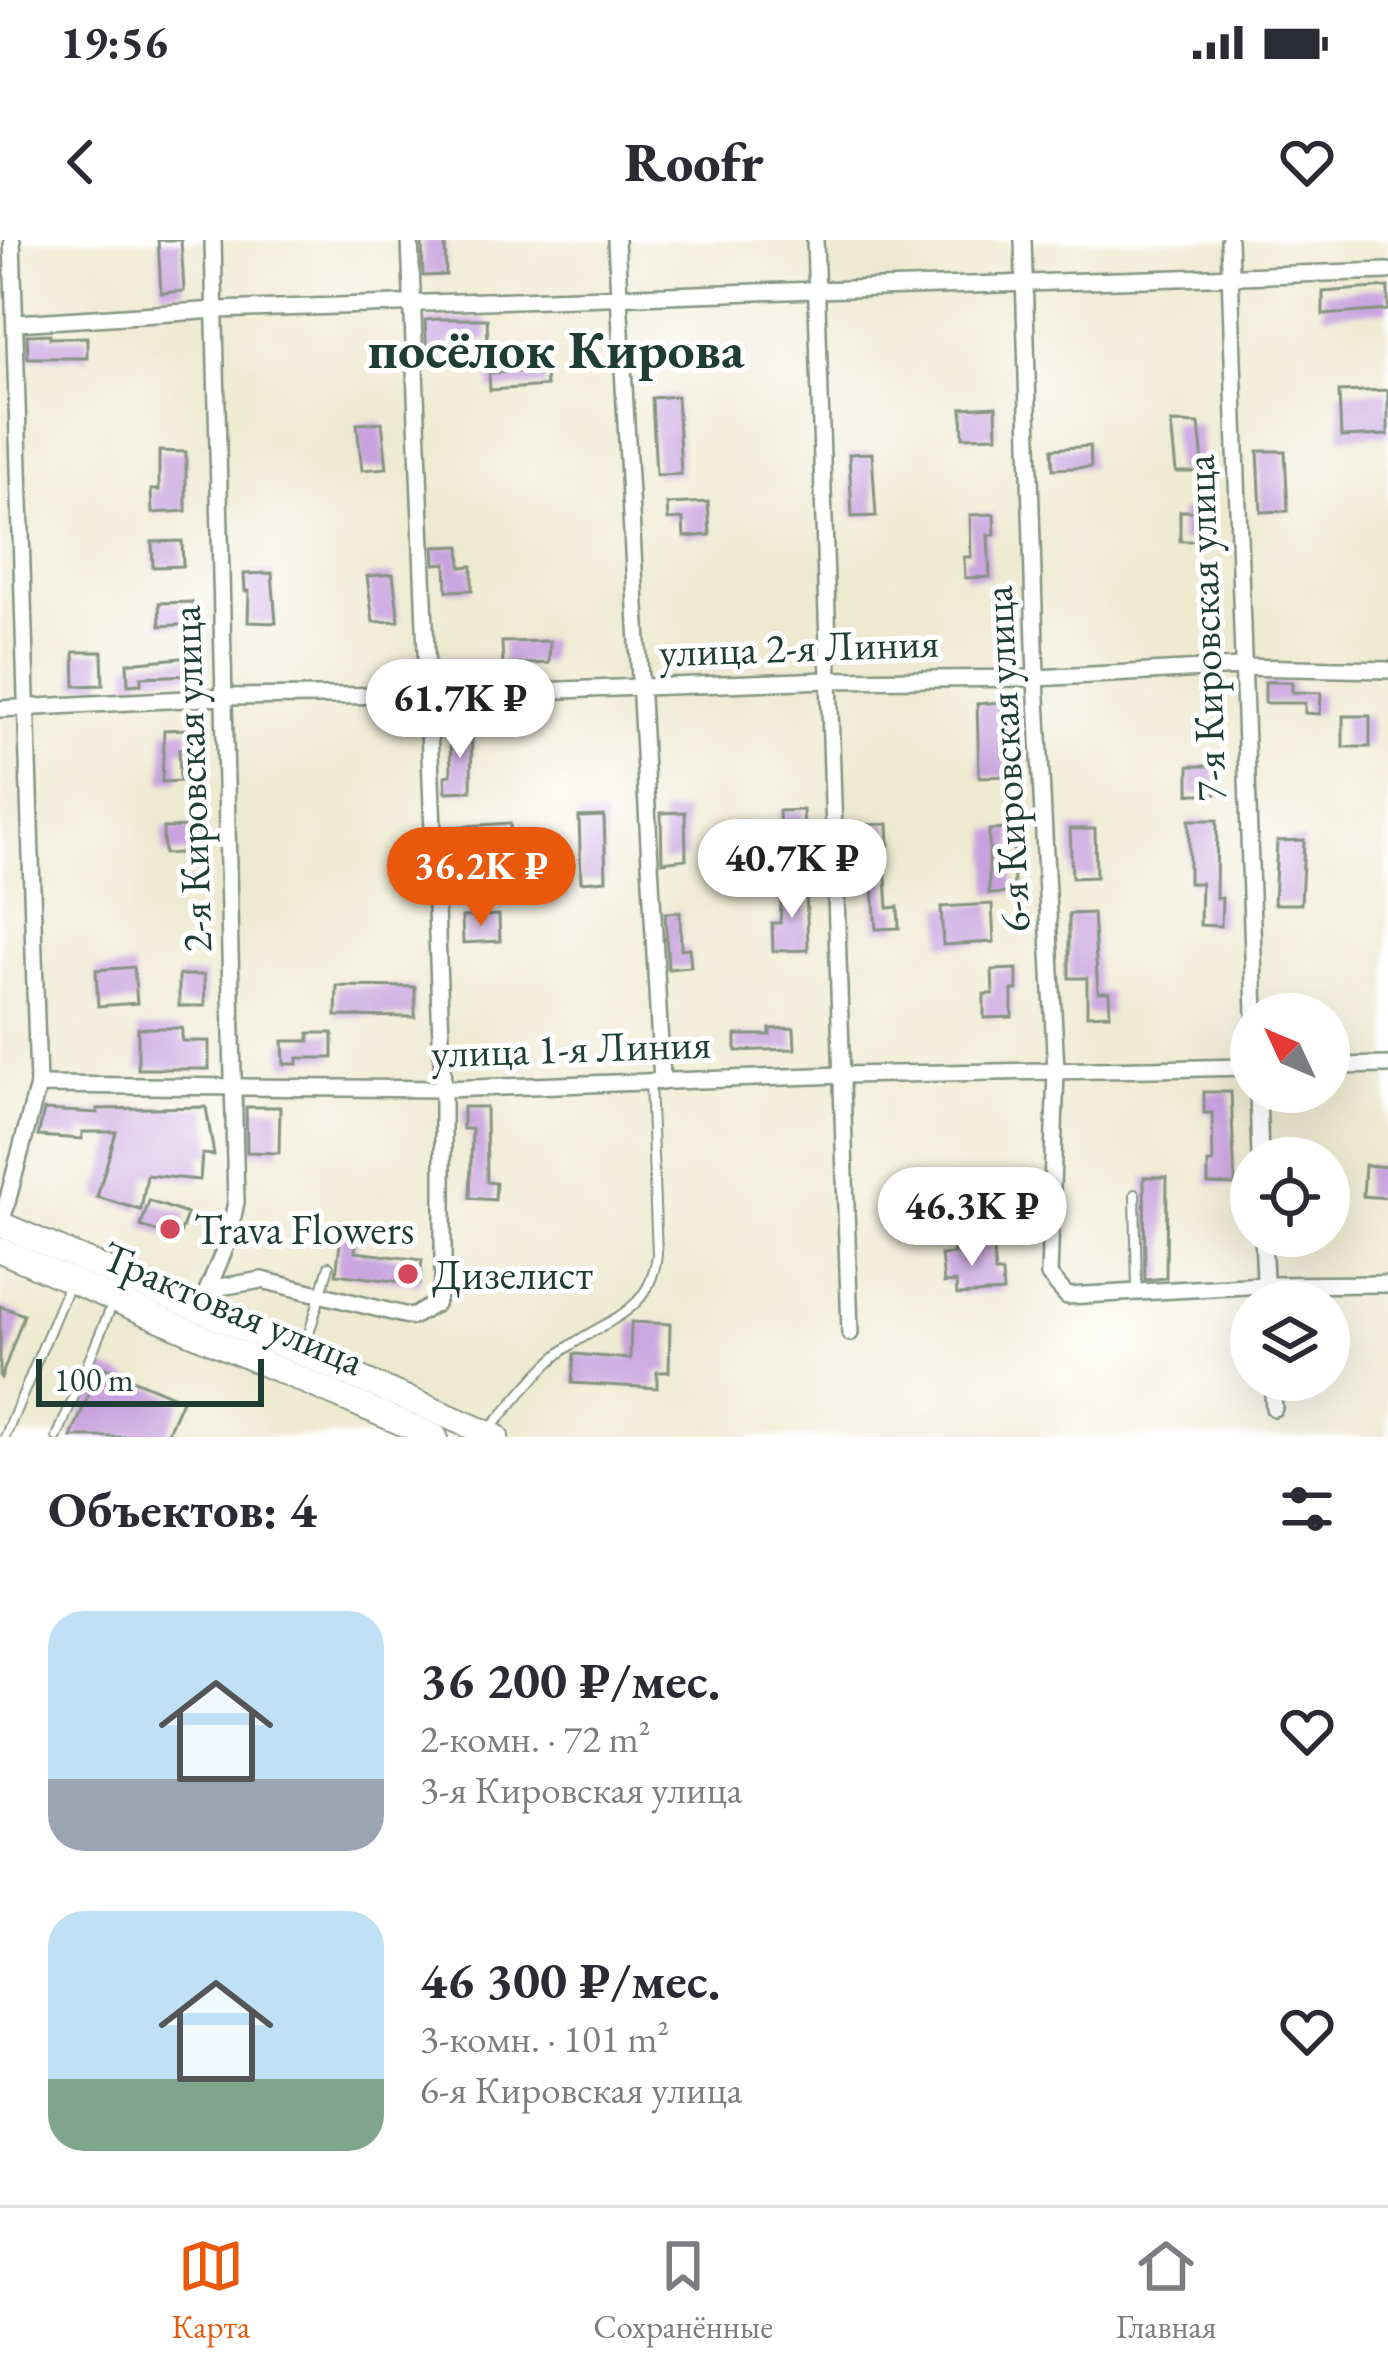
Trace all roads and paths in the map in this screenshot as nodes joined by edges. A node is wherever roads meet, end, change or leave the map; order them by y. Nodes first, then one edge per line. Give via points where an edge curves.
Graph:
1 (12, 240) edge
2 (213, 240) edge
3 (410, 240) edge
4 (616, 240) edge
5 (815, 240) edge
6 (1023, 240) edge
7 (1228, 240) edge
8 (1388, 271) edge
9 (1231, 274) junction
10 (1025, 282) junction
11 (816, 288) junction
12 (618, 296) junction
13 (412, 304) junction
14 (218, 310) junction
15 (17, 323) junction
16 (1241, 667) junction
17 (1388, 670) edge
18 (1036, 678) junction
19 (827, 680) junction
20 (640, 688) junction
21 (429, 695) junction
22 (223, 698) junction
23 (26, 708) junction
24 (0, 710) edge
25 (1254, 993) edge
26 (1388, 1065) edge
27 (1350, 1066) edge
28 (1230, 1067) edge
29 (1056, 1070) junction
30 (844, 1075) junction
31 (656, 1082) junction
32 (38, 1085) junction
33 (236, 1088) junction
34 (443, 1089) junction
35 (1135, 1194) dead end
36 (0, 1224) edge
37 (0, 1250) edge
38 (329, 1266) dead end
39 (70, 1280) junction
40 (1388, 1284) edge
41 (1350, 1287) edge
42 (1136, 1292) junction
43 (1230, 1293) edge
44 (321, 1295) junction
45 (203, 1299) junction
46 (114, 1300) junction
47 (850, 1333) dead end
48 (303, 1354) junction
49 (1274, 1401) edge
50 (1274, 1408) dead end
51 (491, 1435) edge
52 (5, 1437) edge
53 (58, 1437) edge
54 (435, 1437) edge

1 - 15 street
2 - 14 street, 2-я Кировская улица
3 - 13 street
4 - 12 street
5 - 11 street
6 - 10 street, 6-я Кировская улица
7 - 9 street, 7-я Кировская улица
8 - 9 street
9 - 10 street
9 - 16 street, 7-я Кировская улица
10 - 11 street
10 - 18 street, 6-я Кировская улица
11 - 12 street
11 - 19 street
12 - 13 street
12 - 20 street
13 - 14 street
13 - 21 street
14 - 15 street
14 - 22 street, 2-я Кировская улица
15 - 23 street
16 - 17 street, улица 2-я Линия
16 - 18 street, улица 2-я Линия
16 - 25 street, 7-я Кировская улица
18 - 19 street, улица 2-я Линия
18 - 29 street, 6-я Кировская улица
19 - 20 street, улица 2-я Линия
19 - 30 street
20 - 21 street, улица 2-я Линия
20 - 31 street
21 - 22 street, улица 2-я Линия
21 - 34 street
22 - 23 street, улица 2-я Линия
22 - 33 street, 2-я Кировская улица
23 - 24 street, улица 2-я Линия
23 - 32 street
26 - 27 street
28 - 29 street, улица 1-я Линия
29 - 30 street, улица 1-я Линия
29 - 42 street, 6-я Кировская улица via 1049,1275 1067,1296
30 - 31 street, улица 1-я Линия
30 - 47 street
31 - 34 street, улица 1-я Линия
31 - 51 lane via 654,1278 646,1294 569,1346
32 - 33 street, улица 1-я Линия
32 - 36 street
33 - 34 street, улица 1-я Линия
33 - 45 street, 2-я Кировская улица via 236,1202
34 - 44 street via 443,1281 435,1304 412,1317
35 - 42 lane
36 - 45 main road, Трактовая улица
37 - 39 main road, Трактовая улица
38 - 44 lane
39 - 46 main road, Трактовая улица
39 - 52 lane
40 - 41 street
42 - 43 street
44 - 45 street via 262,1280
44 - 48 lane
45 - 48 main road, Трактовая улица
46 - 53 lane
46 - 54 main road, Трактовая улица
48 - 51 main road, Трактовая улица
49 - 50 street

